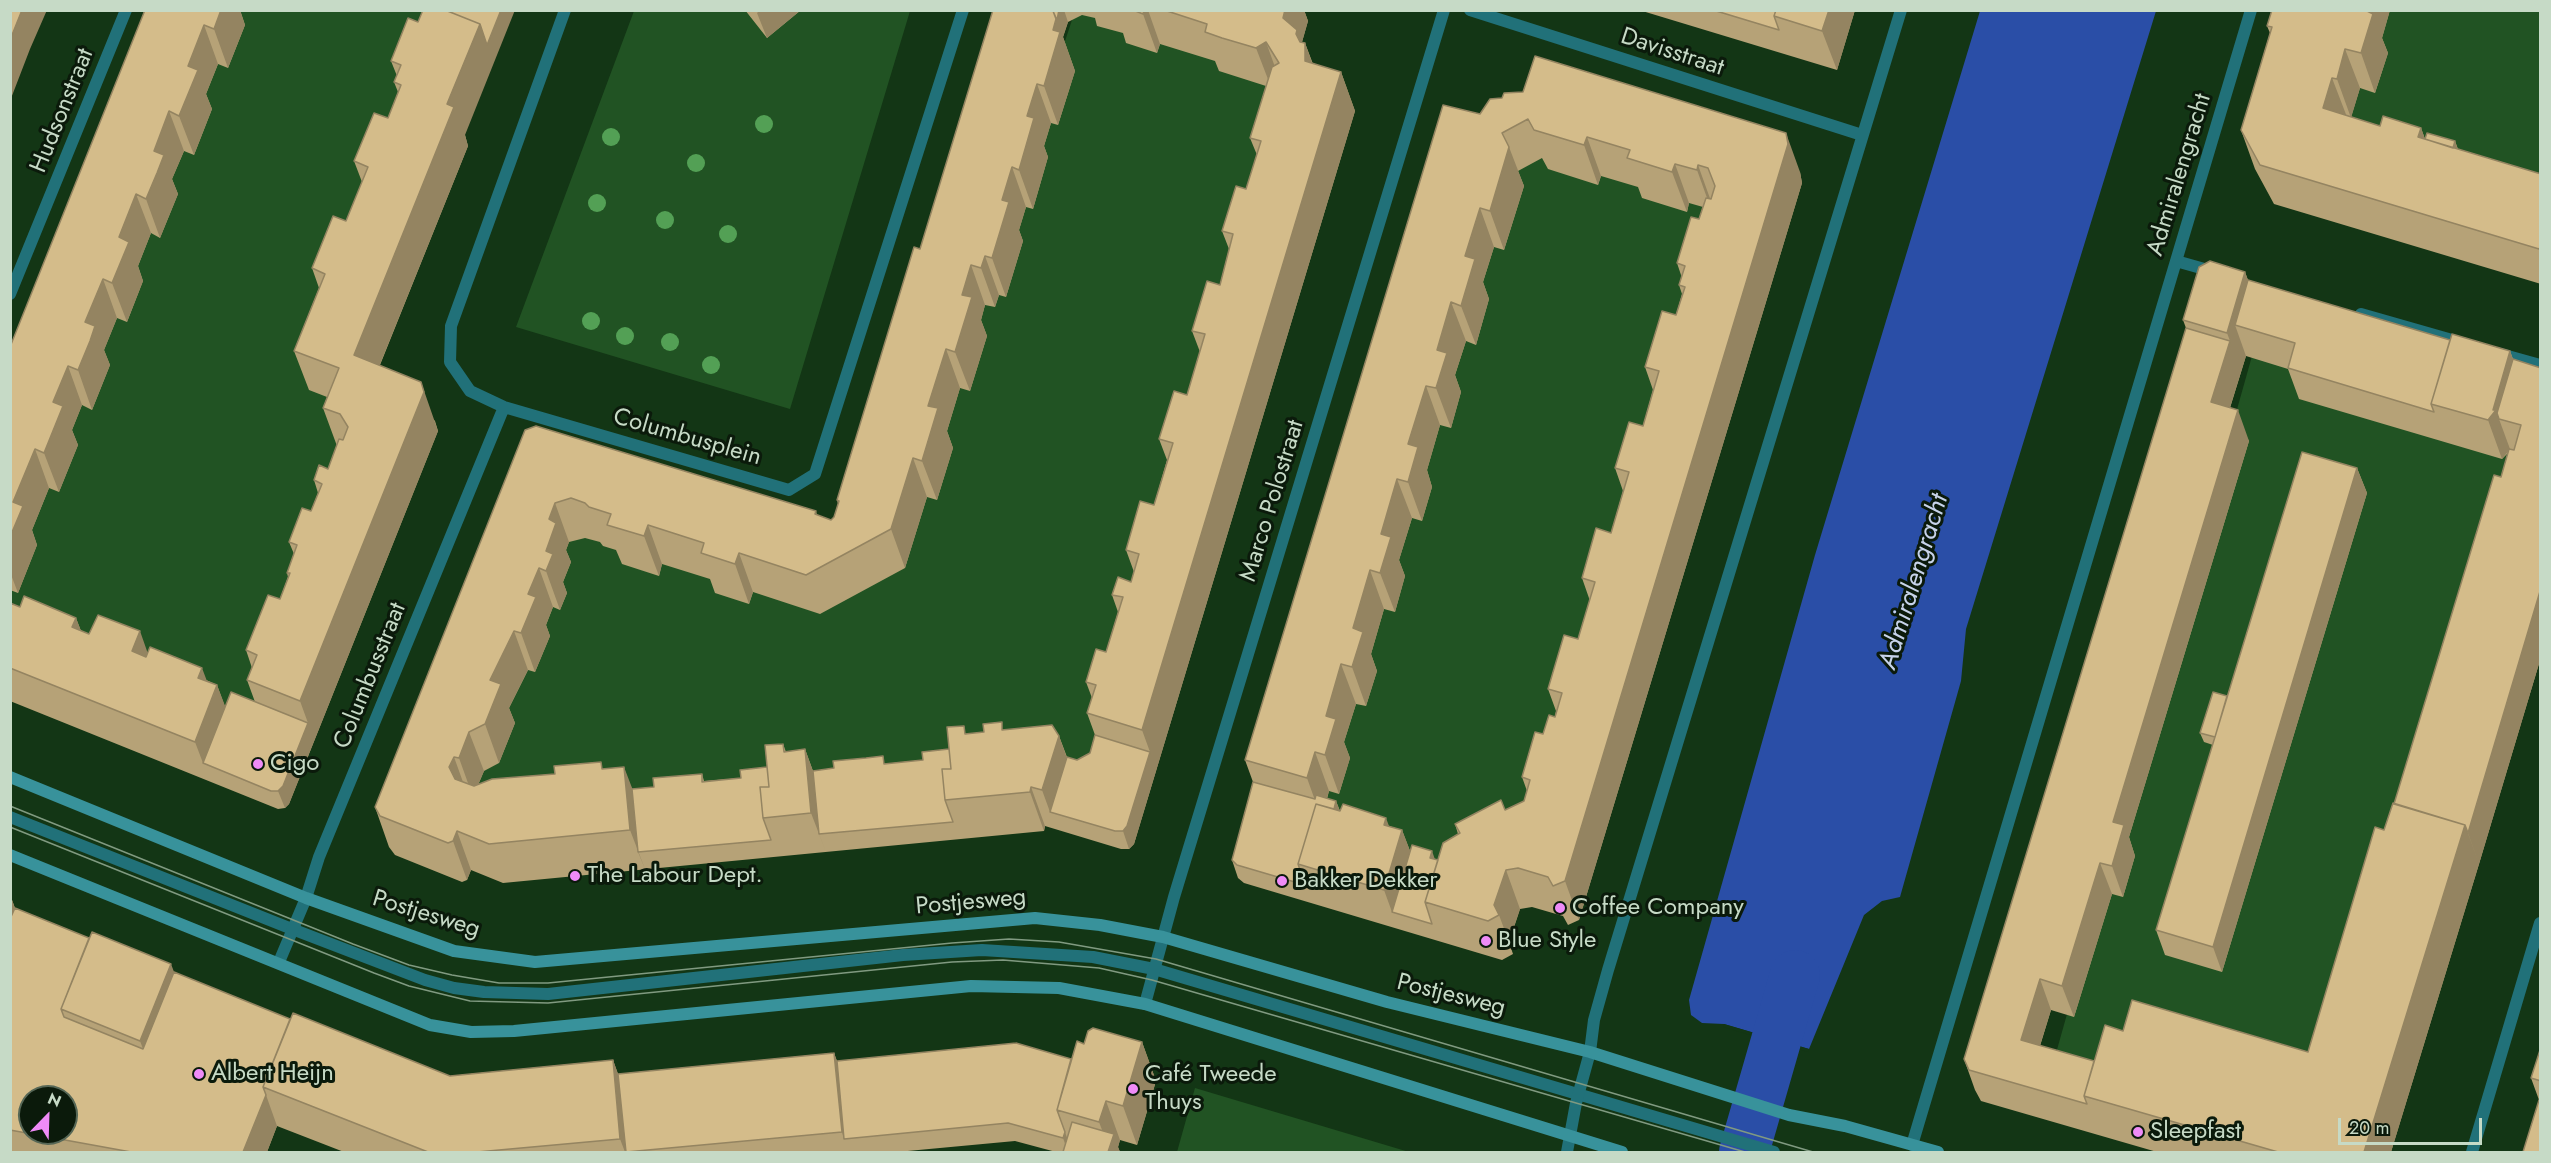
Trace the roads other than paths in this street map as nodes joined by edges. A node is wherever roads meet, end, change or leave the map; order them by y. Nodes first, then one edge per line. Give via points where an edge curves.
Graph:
1 (126, 10) edge
2 (566, 10) edge
3 (963, 10) edge
4 (1444, 10) edge
5 (1470, 10) edge
6 (1900, 10) edge
7 (2251, 10) edge
8 (1862, 135) junction
9 (2176, 261) junction
10 (2233, 277) edge
11 (10, 294) edge
12 (2347, 310) edge
13 (2541, 365) edge
14 (504, 407) junction
15 (10, 777) edge
16 (10, 817) edge
17 (10, 855) edge
18 (306, 898) junction
19 (2541, 923) edge
20 (292, 929) junction
21 (1163, 937) junction
22 (279, 962) junction
23 (1154, 969) junction
24 (1145, 1004) junction
25 (1590, 1052) junction
26 (1577, 1098) junction
27 (1570, 1137) junction
28 (1912, 1145) junction
29 (1567, 1152) edge
30 (1622, 1152) edge
31 (1774, 1152) edge
32 (1938, 1152) edge
33 (2472, 1152) edge

1 - 11 street, Hudsonstraat
2 - 14 street, Columbusplein via 451,326 450,362 470,391
3 - 14 street, Columbusplein via 815,474 789,490
4 - 21 street, Marco Polostraat
5 - 8 street, Davisstraat
6 - 8 street
7 - 9 street, Admiralengracht
8 - 25 street via 1608,970
9 - 10 street
9 - 28 street, Admiralengracht
12 - 13 street
14 - 18 street, Columbusstraat via 319,857
15 - 18 street, Postjesweg
16 - 20 street, Postjesweg
17 - 22 street
18 - 20 street, Columbusstraat
18 - 21 street, Postjesweg via 454,951 535,962 1035,918
19 - 33 street
20 - 22 street, Columbusstraat
20 - 23 street, Postjesweg via 425,980 484,992 548,994 982,950 1093,957
21 - 23 street, Marco Polostraat
21 - 25 street, Postjesweg via 1387,1002
22 - 24 street via 430,1025 471,1032 971,986 1059,988
23 - 24 street, Marco Polostraat
23 - 26 street, Postjesweg
24 - 27 street
25 - 26 street
25 - 28 street, Postjesweg via 1789,1115
26 - 27 street
26 - 31 street, Postjesweg
27 - 29 street
27 - 30 street
28 - 32 street, Postjesweg

